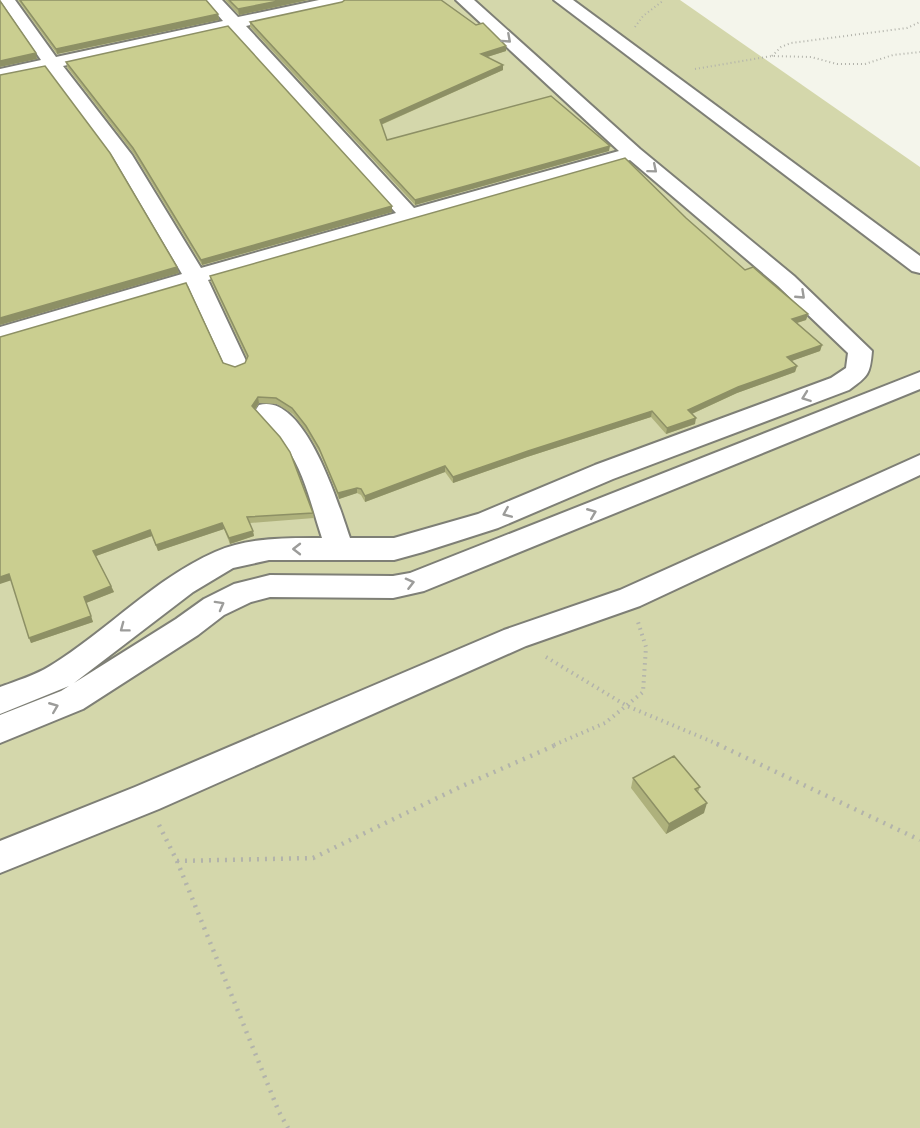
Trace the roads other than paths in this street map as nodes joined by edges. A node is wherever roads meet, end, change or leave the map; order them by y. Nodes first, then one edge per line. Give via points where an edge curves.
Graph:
1 (8, 0) edge
2 (213, 0) edge
3 (342, 0) edge
4 (464, 0) edge
5 (562, 0) edge
6 (235, 23) junction
7 (51, 62) junction
8 (0, 74) edge
9 (633, 153) junction
10 (410, 216) junction
11 (920, 266) edge
12 (195, 277) junction
13 (0, 334) edge
14 (235, 363) dead end
15 (920, 380) edge
16 (268, 411) dead end
17 (920, 464) edge
18 (340, 549) junction
19 (3, 694) edge
20 (0, 729) edge
21 (0, 857) edge

1 - 7 street
2 - 6 street
3 - 6 street
4 -> 9 street
5 - 11 street
6 - 7 street
6 - 10 street
7 - 8 street
7 - 12 street via 122,154
9 - 10 street
9 -> 18 street via 786,281 860,351 858,371 840,384 460,530 394,549
10 - 12 street
12 - 13 street
12 - 14 street
20 -> 15 street via 72,700 244,592 270,586 393,587 414,583
16 - 18 street via 290,431 309,461
17 - 21 street via 630,598 515,638 147,798
18 -> 19 street via 269,549 225,559 183,584 60,676

